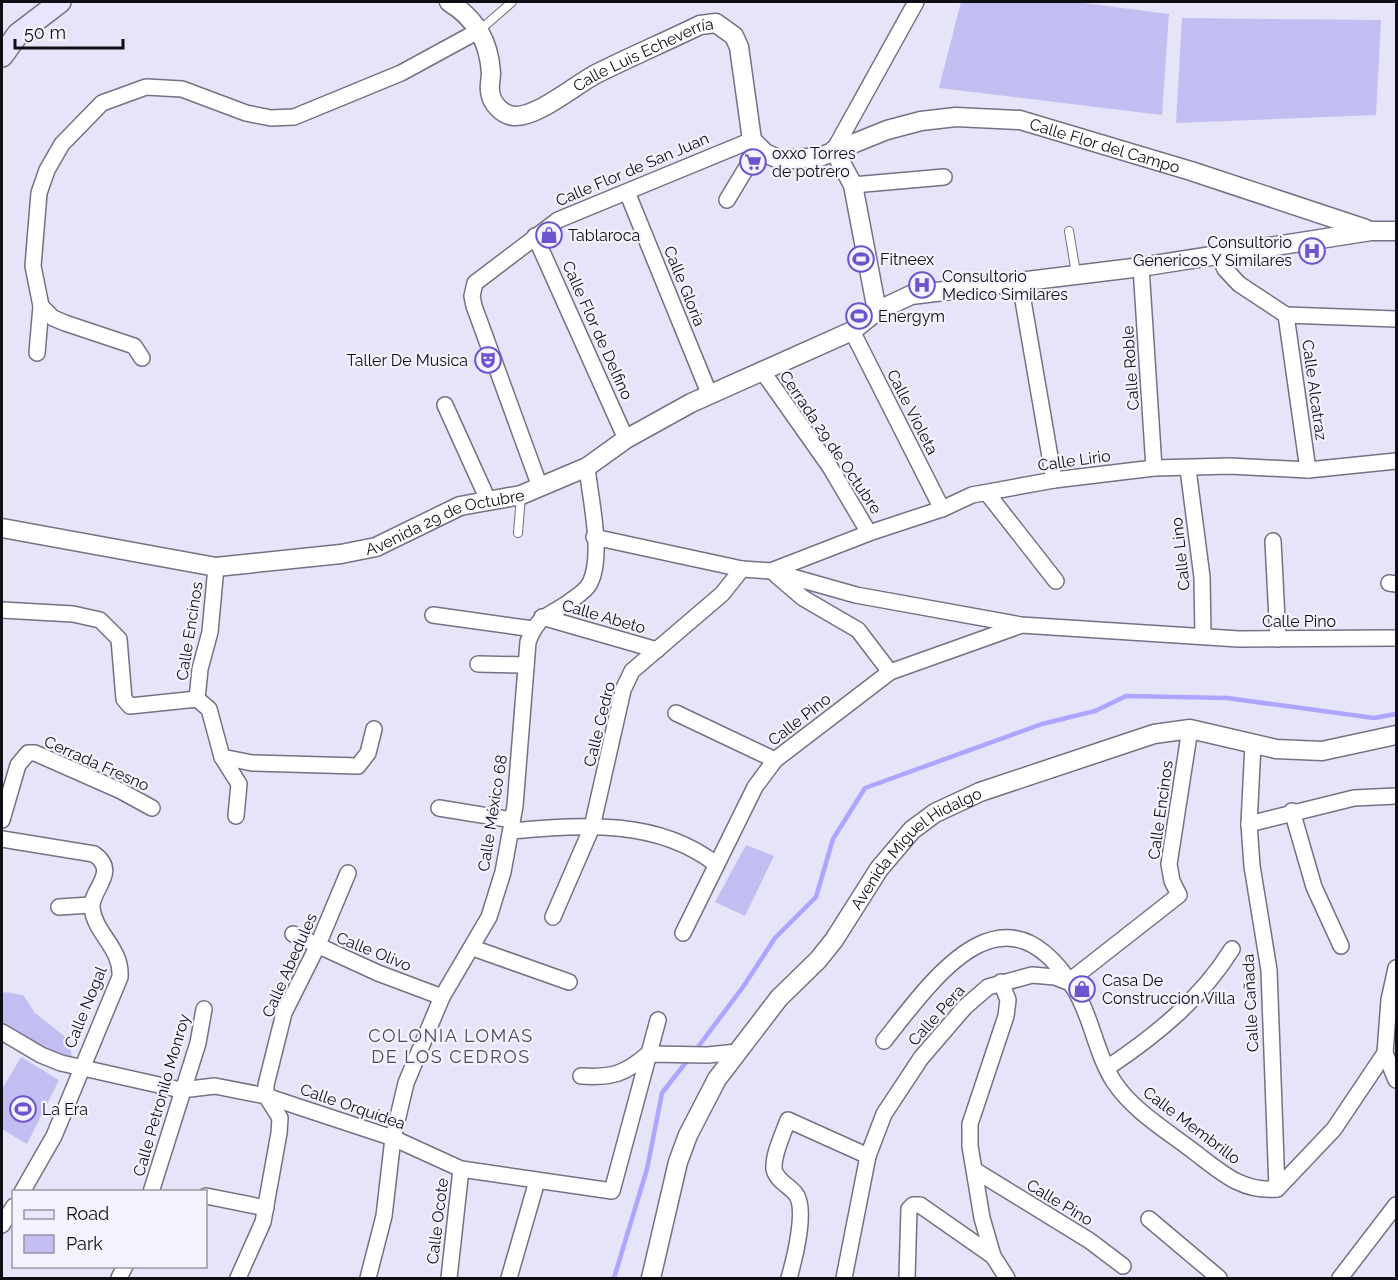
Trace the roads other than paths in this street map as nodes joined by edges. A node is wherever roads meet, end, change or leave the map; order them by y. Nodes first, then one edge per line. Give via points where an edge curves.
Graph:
1 (60, 2) edge
2 (448, 2) edge
3 (512, 2) edge
4 (916, 2) edge
5 (480, 30) junction
6 (2, 56) edge
7 (755, 144) junction
8 (834, 150) junction
9 (944, 177) dead end
10 (853, 185) junction
11 (627, 192) junction
12 (727, 200) dead end
13 (1069, 231) dead end
14 (1371, 231) junction
15 (1396, 231) edge
16 (535, 236) junction
17 (1218, 254) junction
18 (1141, 267) junction
19 (1076, 276) junction
20 (1020, 283) junction
21 (41, 306) junction
22 (877, 311) junction
23 (1286, 315) junction
24 (1396, 319) edge
25 (852, 331) junction
26 (38, 353) dead end
27 (142, 357) dead end
28 (763, 372) junction
29 (709, 393) junction
30 (445, 405) dead end
31 (626, 439) junction
32 (1396, 461) edge
33 (587, 467) junction
34 (1154, 468) junction
35 (1188, 469) junction
36 (1308, 470) junction
37 (1054, 480) junction
38 (540, 487) junction
39 (987, 493) junction
40 (521, 495) junction
41 (488, 500) junction
42 (942, 509) junction
43 (2, 528) edge
44 (518, 533) dead end
45 (869, 533) junction
46 (594, 537) junction
47 (1273, 542) dead end
48 (216, 567) junction
49 (742, 569) junction
50 (771, 571) junction
51 (1056, 580) dead end
52 (2, 610) edge
53 (433, 615) dead end
54 (537, 623) junction
55 (1021, 625) junction
56 (1203, 636) junction
57 (1396, 638) edge
58 (1278, 639) junction
59 (657, 650) junction
60 (478, 664) dead end
61 (526, 665) junction
62 (890, 672) junction
63 (197, 699) junction
64 (676, 713) dead end
65 (374, 729) dead end
66 (1190, 729) junction
67 (1396, 735) edge
68 (1253, 744) junction
69 (222, 757) junction
70 (775, 760) junction
71 (1396, 796) edge
72 (152, 808) dead end
73 (438, 808) dead end
74 (1292, 811) junction
75 (236, 816) dead end
76 (2, 820) edge
77 (1249, 824) junction
78 (511, 826) junction
79 (592, 827) junction
80 (2, 839) edge
81 (717, 864) junction
82 (348, 873) dead end
83 (91, 905) junction
84 (59, 907) dead end
85 (553, 917) dead end
86 (683, 933) dead end
87 (293, 934) dead end
88 (1341, 946) dead end
89 (317, 947) junction
90 (473, 948) junction
91 (1232, 949) dead end
92 (1396, 968) edge
93 (1068, 981) junction
94 (569, 982) dead end
95 (1001, 982) junction
96 (442, 997) junction
97 (204, 1009) dead end
98 (658, 1020) dead end
99 (2, 1032) edge
100 (884, 1041) dead end
101 (737, 1052) junction
102 (1385, 1053) junction
103 (653, 1054) junction
104 (81, 1066) junction
105 (1107, 1068) junction
106 (581, 1076) dead end
107 (1396, 1080) edge
108 (181, 1090) junction
109 (266, 1096) junction
110 (393, 1138) junction
111 (868, 1156) junction
112 (461, 1168) junction
113 (976, 1171) junction
114 (537, 1181) junction
115 (1277, 1189) junction
116 (23, 1190) edge
117 (154, 1190) edge
118 (207, 1196) edge
119 (1396, 1205) edge
120 (266, 1208) junction
121 (12, 1209) edge
122 (1149, 1219) dead end
123 (2, 1225) edge
124 (993, 1256) junction
125 (1123, 1266) dead end
126 (238, 1278) edge
127 (368, 1278) edge
128 (449, 1278) edge
129 (509, 1278) edge
130 (651, 1278) edge
131 (789, 1278) edge
132 (844, 1278) edge
133 (907, 1278) edge
134 (1007, 1278) edge
135 (1219, 1278) edge
136 (1340, 1278) edge

1 - 6 main road via 18,34
2 - 5 street, Calle Luis Echeverría via 463,11
3 - 5 lane
4 - 8 street
5 - 7 street, Calle Luis Echeverría via 488,48 490,93 498,108 513,116 549,102 594,75 700,25 722,25 739,47
5 - 21 street via 401,73 294,117 246,113 182,89 146,87 102,103 62,144 39,193 33,266
7 - 8 street via 772,156 791,160 820,157
7 - 11 street, Calle Flor de San Juan via 657,177
7 - 12 street
8 - 10 street
8 - 14 street, Calle Flor del Campo via 921,121 956,117 1020,120
9 - 10 street
10 - 22 street
11 - 16 street, Calle Flor de San Juan via 558,220
11 - 29 street, Calle Gloria
13 - 19 lane
14 - 15 street
14 - 17 street, Avenida 29 de Octubre
16 - 31 street, Calle Flor de Delfino
16 - 38 street, Calle Flor de San Juan via 479,278 471,296
17 - 18 street, Avenida 29 de Octubre
17 - 23 street via 1239,284
18 - 19 street, Avenida 29 de Octubre
18 - 34 street, Calle Roble
19 - 20 street, Avenida 29 de Octubre
20 - 22 street, Avenida 29 de Octubre via 911,295
20 - 37 street
21 - 26 street
21 - 27 street via 53,318 134,346
22 - 25 street, Avenida 29 de Octubre
23 - 24 street
23 - 36 street, Calle Alcatraz
25 - 28 street, Avenida 29 de Octubre
25 - 42 street, Calle Violeta
28 - 29 street, Avenida 29 de Octubre
28 - 45 street, Cerrada 29 de Octubre via 830,467
29 - 31 street, Avenida 29 de Octubre
30 - 41 street
31 - 33 street, Avenida 29 de Octubre
32 - 36 street, Calle Lirio
33 - 38 street, Avenida 29 de Octubre
33 - 46 street
34 - 35 street, Calle Lirio
34 - 37 street, Calle Lirio
35 - 36 street, Calle Lirio via 1230,466
35 - 56 street, Calle Lino via 1202,577
37 - 39 street, Calle Lirio
38 - 40 street, Avenida 29 de Octubre
39 - 42 street, Calle Lirio via 972,495
39 - 51 street
40 - 41 street, Avenida 29 de Octubre
40 - 44 lane
41 - 48 street, Avenida 29 de Octubre via 460,506 376,547
42 - 45 street, Calle Lirio
43 - 48 street, Avenida 29 de Octubre
45 - 50 street, Calle Lirio
46 - 49 street, Calle Pino
46 - 54 street via 595,558 589,584
47 - 58 street
48 - 63 street, Calle Encinos via 210,632
49 - 50 street, Calle Pino
49 - 59 street, Calle Cedro via 722,594
50 - 55 street, Calle Pino via 856,595
50 - 62 street via 803,598 858,630
52 - 63 street via 73,614 100,620 119,639 124,699 130,706
53 - 54 street, Calle Abeto
54 - 59 street, Calle Abeto
54 - 61 street, Calle México 68 via 528,642
55 - 56 street, Calle Pino
55 - 62 street, Calle Pino
56 - 58 street, Calle Pino
57 - 58 street, Calle Pino
59 - 79 street, Calle Cedro via 632,671 623,690
60 - 61 street
61 - 78 street, Calle México 68
62 - 70 street, Calle Pino
63 - 69 street via 209,710
64 - 70 street
65 - 69 street via 368,753 358,766 262,764
66 - 68 street, Avenida Miguel Hidalgo
66 - 93 street, Calle Encinos via 1169,864 1179,895
66 - 101 street, Avenida Miguel Hidalgo via 1126,742 972,795 935,813 912,830 879,869 824,954 779,998
67 - 68 street, Avenida Miguel Hidalgo via 1322,751
68 - 77 street, Calle Cañada
69 - 75 street via 239,784
70 - 81 street, Calle Pino via 755,787
71 - 74 street via 1354,798
72 - 76 street, Cerrada Fresno via 28,753 18,765
73 - 78 street
74 - 77 street
74 - 88 street via 1314,887
77 - 115 street, Calle Cañada via 1269,970
78 - 79 street
78 - 90 street, Calle México 68 via 503,872 489,917
79 - 81 street via 644,831 676,840
79 - 85 street, Calle Cedro
80 - 83 street via 94,854 101,859 105,868 102,885
81 - 86 street, Calle Pino
82 - 89 street, Calle Abedules
83 - 84 street
83 - 104 street, Calle Nogal via 121,963 120,976
87 - 89 street, Calle Olivo
89 - 96 street, Calle Olivo
89 - 109 street, Calle Abedules via 284,1013
90 - 94 street
90 - 96 street, Calle México 68
91 - 105 street via 1183,1010
92 - 102 street
93 - 95 street, Calle Pera via 1032,975
93 - 100 street, Calle Membrillo via 1046,955 1021,940 1006,936 979,943 956,959
93 - 105 street, Calle Membrillo via 1081,1002
95 - 111 street, Calle Pera via 988,987 965,1007 921,1058 884,1114
95 - 113 street via 1008,1000 1006,1016 970,1124
96 - 110 street, Calle México 68 via 406,1083
97 - 108 street, Calle Petronilo Monroy via 198,1043
98 - 103 street
99 - 104 street, Calle Orquídea via 41,1055
101 - 103 street
101 - 130 street, Avenida Miguel Hidalgo via 717,1079 688,1135
102 - 107 street
102 - 115 street via 1334,1129
103 - 106 street via 630,1070
103 - 114 street, Calle Orquídea via 612,1191
104 - 108 street, Calle Orquídea
104 - 116 street, Calle Nogal via 54,1136
105 - 115 street, Calle Membrillo via 1125,1096 1205,1160 1246,1187
108 - 109 street, Calle Orquídea via 215,1086
108 - 117 street, Calle Petronilo Monroy
109 - 110 street, Calle Orquídea
109 - 120 street via 280,1118
110 - 112 street, Calle Orquídea
110 - 127 street, Calle México 68 via 384,1216
111 - 131 street via 788,1120 774,1166 776,1176 797,1194 800,1204 797,1251
111 - 132 street, Calle Pera
112 - 114 street, Calle Orquídea
112 - 128 street, Calle Ocote
113 - 124 street via 982,1218
113 - 125 street, Calle Pino via 1090,1241
114 - 129 street
118 - 120 street
119 - 136 street
120 - 126 street
121 - 123 street
122 - 135 street
124 - 133 street via 920,1206 913,1206 909,1209
124 - 134 street

